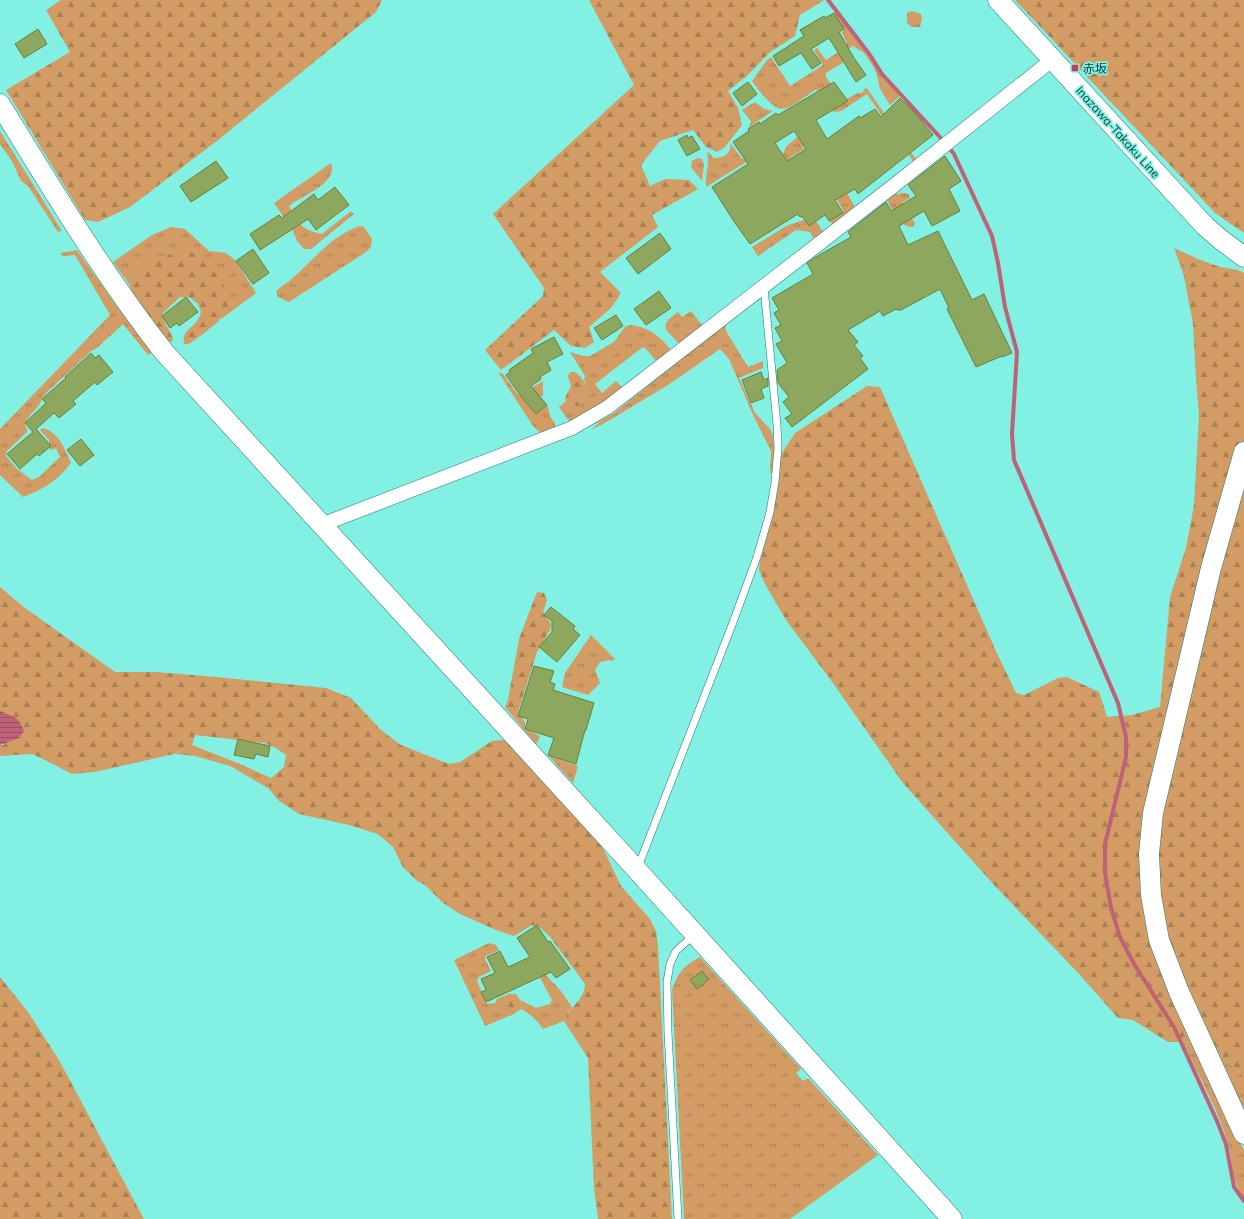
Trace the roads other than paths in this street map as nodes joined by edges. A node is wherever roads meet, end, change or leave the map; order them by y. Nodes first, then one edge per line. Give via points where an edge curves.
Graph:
1 (1008, 7) edge
2 (1052, 60) junction
3 (0, 104) edge
4 (1244, 257) edge
5 (764, 286) junction
6 (1244, 452) edge
7 (321, 525) junction
8 (637, 870) junction
9 (695, 934) junction
10 (1244, 1134) edge
11 (678, 1219) edge
12 (952, 1219) edge

1 - 2 street, Inazawa-Takaku Line
2 - 4 street, Inazawa-Takaku Line via 1205,226
2 - 5 street
3 - 7 street via 65,210 144,327
5 - 7 street via 608,407 572,428
5 - 8 lane via 778,448 770,512 757,557
6 - 10 street via 1207,584 1153,813 1149,854 1151,895 1159,940 1179,992
7 - 8 street
8 - 9 street
9 - 11 lane via 676,951 670,964 667,982
9 - 12 street

